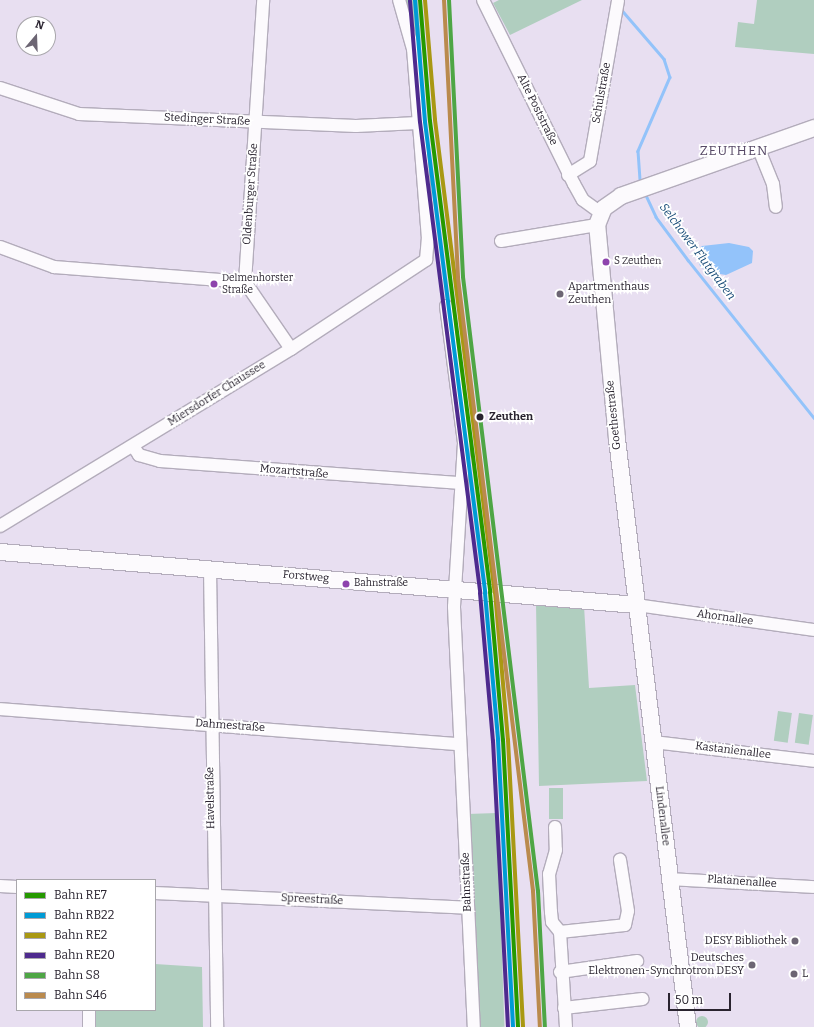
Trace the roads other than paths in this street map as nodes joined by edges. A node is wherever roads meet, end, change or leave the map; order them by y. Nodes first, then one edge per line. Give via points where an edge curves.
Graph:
1 (263, 0) edge
2 (399, 0) edge
3 (484, 0) edge
4 (618, 0) edge
5 (0, 88) edge
6 (255, 123) junction
7 (418, 123) junction
8 (814, 128) edge
9 (758, 147) junction
10 (568, 175) junction
11 (776, 206) dead end
12 (599, 219) junction
13 (501, 241) dead end
14 (0, 248) edge
15 (245, 282) junction
16 (446, 306) dead end
17 (291, 349) junction
18 (133, 446) junction
19 (461, 483) junction
20 (0, 526) edge
21 (0, 552) edge
22 (210, 569) junction
23 (455, 589) junction
24 (636, 605) junction
25 (814, 630) edge
26 (0, 708) edge
27 (210, 725) junction
28 (653, 742) junction
29 (460, 744) junction
30 (814, 761) edge
31 (555, 827) dead end
32 (620, 860) dead end
33 (670, 879) junction
34 (0, 886) edge
35 (16, 887) edge
36 (814, 888) edge
37 (156, 893) edge
38 (214, 896) junction
39 (468, 908) junction
40 (560, 932) junction
41 (636, 962) dead end
42 (560, 972) junction
43 (642, 999) dead end
44 (564, 1008) junction
45 (89, 1011) edge
46 (89, 1027) edge
47 (217, 1027) edge
48 (474, 1027) edge
49 (566, 1027) edge
50 (688, 1027) edge

1 - 6 street, Oldenburger Straße
2 - 7 street via 413,49
3 - 10 street, Alte Poststraße
4 - 10 street, Schulstraße via 590,161
5 - 6 street, Stedinger Straße via 79,114
6 - 7 street, Stedinger Straße via 356,126
6 - 15 street, Oldenburger Straße
7 - 17 street, Miersdorfer Chaussee via 428,254 418,266
8 - 9 main road
9 - 11 street via 773,184
9 - 12 main road via 642,187 615,199
10 - 12 street, Alte Poststraße via 582,200
12 - 13 street
12 - 24 main road, Goethestraße via 601,295
14 - 15 street via 54,267
15 - 17 street
16 - 19 street, Bahnstraße via 463,434
17 - 18 street, Miersdorfer Chaussee
18 - 19 street, Mozartstraße via 139,455 160,461
18 - 20 street, Miersdorfer Chaussee
19 - 23 street, Bahnstraße
21 - 22 main road, Forstweg
22 - 23 main road, Forstweg
22 - 27 street, Havelstraße
23 - 24 main road, Forstweg
23 - 29 street, Bahnstraße
24 - 25 street, Ahornallee
24 - 28 main road, Lindenallee
26 - 27 street, Dahmestraße
27 - 29 street, Dahmestraße
27 - 38 street, Havelstraße
28 - 30 street, Kastanienallee
28 - 33 main road, Lindenallee
29 - 39 street, Bahnstraße
31 - 40 street via 556,850 549,874 552,922
32 - 40 street via 628,911 626,925
33 - 36 street, Platanenallee
33 - 50 main road, Lindenallee
34 - 35 street
37 - 38 street, Spreestraße
38 - 39 street, Spreestraße
38 - 47 street, Havelstraße
39 - 48 street, Bahnstraße
40 - 42 street
41 - 42 street
42 - 44 street
43 - 44 street
44 - 49 street
45 - 46 street

